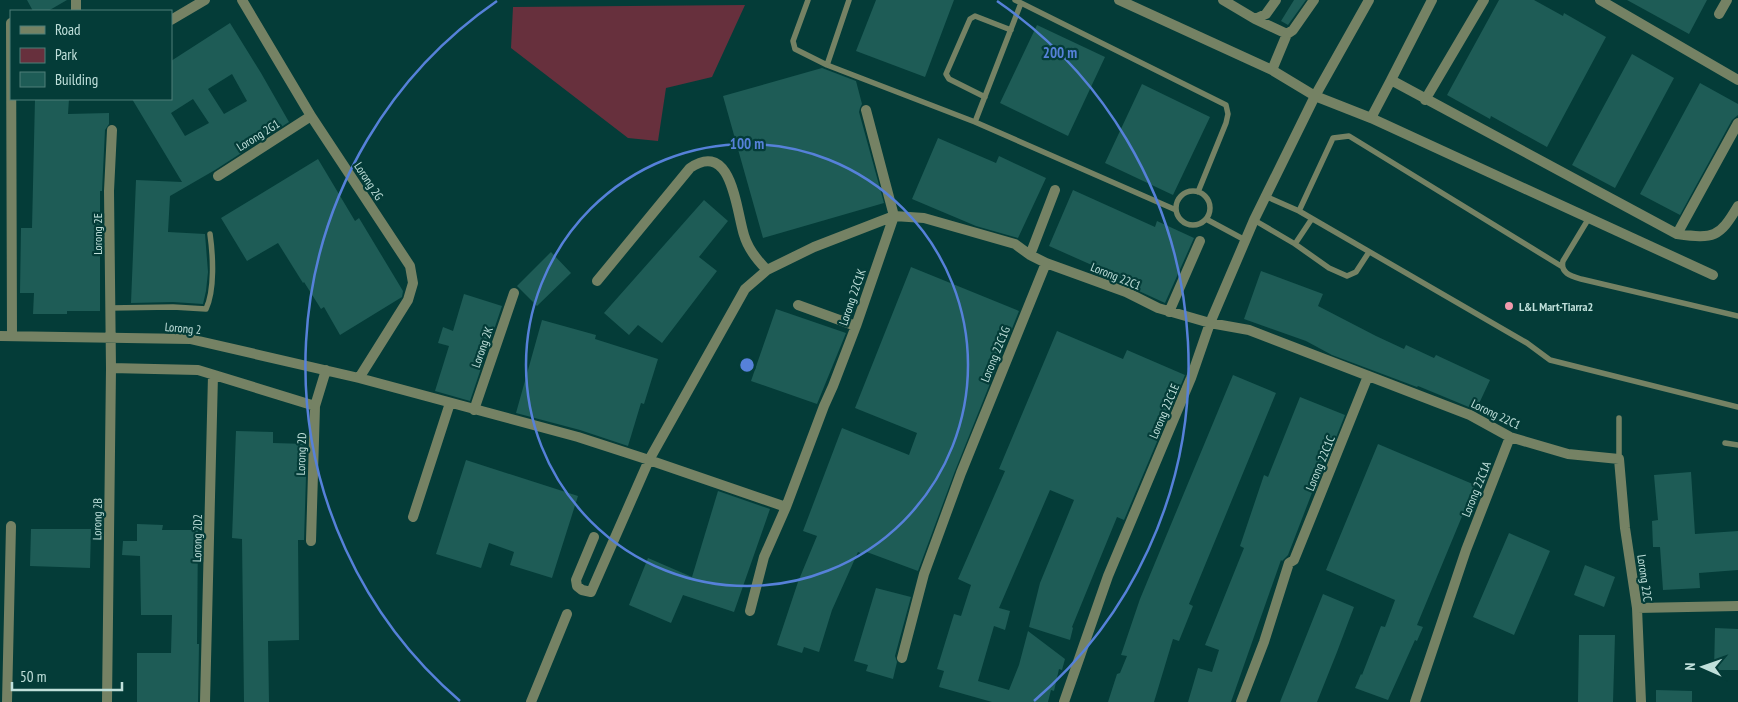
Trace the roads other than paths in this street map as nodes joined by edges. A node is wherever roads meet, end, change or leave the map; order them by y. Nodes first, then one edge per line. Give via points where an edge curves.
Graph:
1 (205, 0) edge
2 (242, 0) edge
3 (808, 0) edge
4 (849, 0) edge
5 (1015, 0) edge
6 (1119, 0) edge
7 (1223, 0) edge
8 (1276, 0) edge
9 (1314, 0) edge
10 (1369, 0) edge
11 (1432, 0) edge
12 (1484, 0) edge
13 (1600, 0) edge
14 (1727, 0) edge
15 (1021, 3) junction
16 (1719, 14) dead end
17 (172, 19) edge
18 (1254, 19) junction
19 (1011, 30) junction
20 (1288, 34) junction
21 (827, 65) junction
22 (1272, 70) junction
23 (1391, 80) junction
24 (1738, 80) edge
25 (1315, 96) junction
26 (985, 97) junction
27 (11, 100) edge
28 (1425, 100) junction
29 (866, 110) dead end
30 (312, 116) junction
31 (1371, 118) junction
32 (975, 122) junction
33 (1738, 123) edge
34 (112, 130) dead end
35 (218, 176) dead end
36 (1055, 190) dead end
37 (1198, 192) junction
38 (1264, 195) junction
39 (1738, 206) edge
40 (1176, 210) junction
41 (1299, 211) junction
42 (894, 216) junction
43 (1589, 218) junction
44 (1206, 219) junction
45 (1254, 220) junction
46 (1312, 220) junction
47 (210, 234) dead end
48 (1677, 234) junction
49 (1245, 240) junction
50 (1200, 241) dead end
51 (1295, 244) junction
52 (1369, 252) junction
53 (1030, 255) junction
54 (1046, 263) junction
55 (1562, 266) junction
56 (766, 270) junction
57 (1713, 274) dead end
58 (597, 280) dead end
59 (514, 293) dead end
60 (798, 305) dead end
61 (110, 308) junction
62 (1169, 312) junction
63 (1738, 316) edge
64 (1210, 323) junction
65 (856, 326) junction
66 (12, 335) junction
67 (0, 336) edge
68 (110, 337) junction
69 (111, 368) junction
70 (326, 370) junction
71 (212, 375) junction
72 (1368, 376) junction
73 (359, 378) junction
74 (450, 403) junction
75 (315, 406) junction
76 (1738, 407) edge
77 (474, 410) junction
78 (1619, 418) dead end
79 (1510, 437) junction
80 (1725, 443) dead end
81 (1738, 445) edge
82 (1619, 459) junction
83 (650, 460) junction
84 (786, 507) junction
85 (413, 518) dead end
86 (11, 526) dead end
87 (594, 537) dead end
88 (311, 541) dead end
89 (1738, 606) edge
90 (1637, 608) junction
91 (750, 611) dead end
92 (567, 614) dead end
93 (902, 658) dead end
94 (7, 702) edge
95 (107, 702) edge
96 (206, 702) edge
97 (531, 702) edge
98 (1064, 702) edge
99 (1241, 702) edge
100 (1415, 702) edge
101 (1641, 702) edge

1 - 17 street
2 - 30 street, Lorong 2G
3 - 21 lane via 793,41 795,49
4 - 21 lane
5 - 15 lane
6 - 22 street
7 - 18 street
8 - 18 street via 1266,14
9 - 20 street
10 - 25 street, Lorong 22C1E
11 - 23 street
12 - 28 street
13 - 24 street
14 - 16 street
15 - 19 lane
15 - 37 lane via 1226,105 1226,123
18 - 20 street
19 - 26 lane
19 - 26 lane via 975,16 970,19 946,74 949,79
20 - 22 street
21 - 32 lane
22 - 25 street
23 - 28 street
23 - 31 street
25 - 31 street
25 - 38 street, Lorong 22C1E
26 - 32 lane
27 - 66 street
28 - 48 street
29 - 42 street
30 - 35 street, Lorong 2G1
30 - 73 street, Lorong 2G via 410,266 413,283 408,300
31 - 43 street
32 - 40 lane
33 - 48 street
34 - 61 street, Lorong 2E
36 - 53 street
37 - 40 lane via 1185,193 1176,203
37 - 44 lane via 1204,195 1210,207
38 - 41 lane
38 - 45 street, Lorong 22C1E
39 - 48 street via 1718,233 1706,236
40 - 44 lane via 1182,221 1188,224 1200,224
41 - 46 lane
41 - 55 lane via 1333,138 1349,136
42 - 53 street, Lorong 22C1 via 924,218 1015,244
42 - 56 street, Lorong 22C1 via 814,247
42 - 65 street, Lorong 22C1K
43 - 55 lane
43 - 57 street
44 - 49 lane
45 - 49 street, Lorong 22C1E
45 - 51 lane
46 - 51 lane
46 - 52 lane
47 - 61 lane via 211,300 206,309
49 - 64 street, Lorong 22C1E
50 - 62 street
51 - 52 lane via 1329,268 1347,276 1356,272
52 - 76 lane via 1550,360
53 - 54 street, Lorong 22C1
54 - 62 street, Lorong 22C1 via 1126,292
54 - 93 street, Lorong 22C1G via 924,574
55 - 63 lane via 1569,275 1580,279
56 - 58 street via 744,237 728,175 723,167 699,162 690,168
56 - 83 street, Lorong 22C1 via 745,289
59 - 77 street, Lorong 2K
60 - 65 street
61 - 68 street, Lorong 2E
62 - 64 street, Lorong 22C1
64 - 72 street, Lorong 22C1 via 1249,330
64 - 98 street, Lorong 22C1E via 1191,378 1108,576
65 - 84 street, Lorong 22C1K
66 - 67 street, Lorong 2
66 - 68 street, Lorong 2
68 - 69 street, Lorong 2B
68 - 70 street, Lorong 2 via 190,339
69 - 71 street via 198,370
69 - 95 street, Lorong 2B
70 - 73 street, Lorong 2
70 - 75 street, Lorong 2D
71 - 75 street
71 - 96 street, Lorong 2D2
72 - 79 street, Lorong 22C1 via 1470,414
72 - 99 street, Lorong 22C1C via 1294,560 1289,563
73 - 74 street, Lorong 2
74 - 77 street, Lorong 2
74 - 85 street
75 - 88 street, Lorong 2D
77 - 83 street, Lorong 2
78 - 82 lane
79 - 82 street, Lorong 22C1 via 1568,454
79 - 100 street, Lorong 22C1A via 1466,550
80 - 81 lane
82 - 90 street, Lorong 22C
83 - 84 street, Lorong 2
83 - 87 street, Lorong 22C1 via 591,592 582,590 576,580
84 - 91 street, Lorong 22C1K via 764,556
86 - 94 street
89 - 90 street
90 - 101 street, Lorong 22C
92 - 97 street

